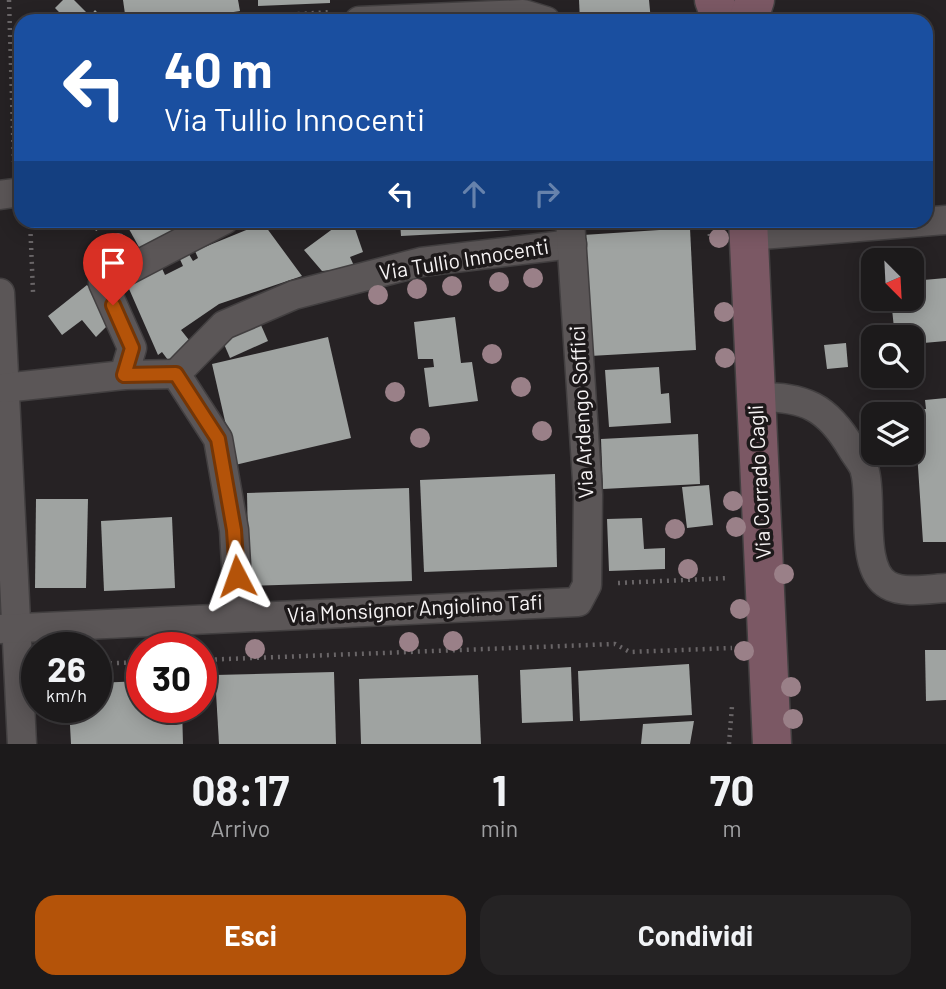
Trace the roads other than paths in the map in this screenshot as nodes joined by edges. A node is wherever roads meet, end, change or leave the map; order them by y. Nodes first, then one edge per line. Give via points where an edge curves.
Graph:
1 (209, 228) edge
2 (748, 228) edge
3 (571, 232) edge
4 (0, 293) edge
5 (176, 374) junction
6 (124, 375) junction
7 (4, 388) junction
8 (756, 397) junction
9 (946, 588) edge
10 (578, 602) joint
11 (239, 617) junction
12 (8, 628) edge
13 (22, 744) edge
14 (772, 744) edge

1 - 6 street via 103,283 132,348
2 - 8 main road, Via Corrado Cagli
3 - 5 street, Via Tullio Innocenti via 421,262 294,295 224,325
3 - 10 street, Via Ardengo Soffici via 588,495 587,585
4 - 7 street
5 - 6 street
5 - 11 street via 218,439 234,530
6 - 7 street
7 - 12 street
8 - 9 street via 790,397 815,406 840,429 865,471 869,539 875,570 887,585 906,590
8 - 14 main road, Via Corrado Cagli
10 - 11 street, Via Monsignor Angiolino Tafi
11 - 12 street, Via Monsignor Angiolino Tafi
12 - 13 street

